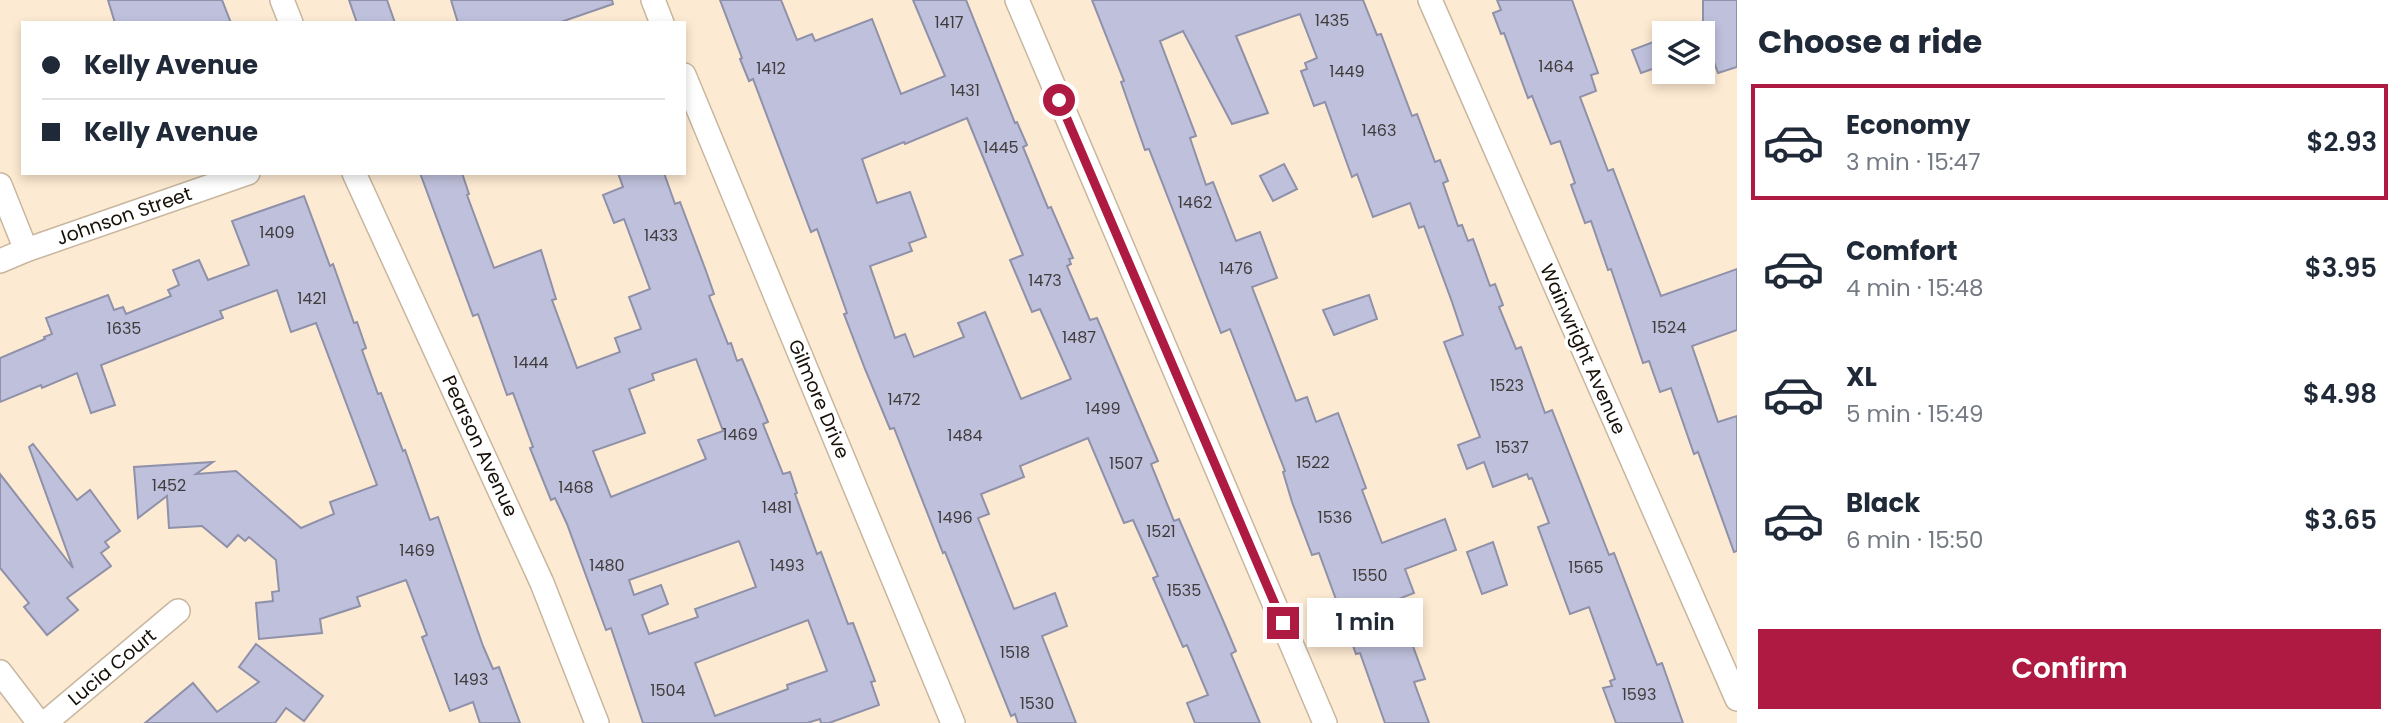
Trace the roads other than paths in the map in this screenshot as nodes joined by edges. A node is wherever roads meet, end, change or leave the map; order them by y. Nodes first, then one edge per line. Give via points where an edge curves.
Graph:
1 (282, 0) edge
2 (653, 0) edge
3 (1017, 0) edge
4 (1430, 0) edge
5 (290, 21) edge
6 (661, 21) edge
7 (686, 80) edge
8 (242, 175) edge
9 (355, 175) edge
10 (0, 185) edge
11 (26, 250) junction
12 (0, 261) edge
13 (178, 611) dead end
14 (0, 672) edge
15 (1737, 699) edge
16 (39, 723) edge
17 (45, 723) edge
18 (597, 723) edge
19 (953, 723) edge
20 (1325, 723) edge

1 - 5 street
2 - 6 street
3 - 20 street
4 - 15 street, Wainwright Avenue
7 - 19 street, Gilmore Drive
8 - 11 street, Johnson Street
9 - 18 street, Pearson Avenue via 542,583
10 - 11 street
11 - 12 street, Johnson Street
13 - 17 street, Lucia Court
14 - 16 street

